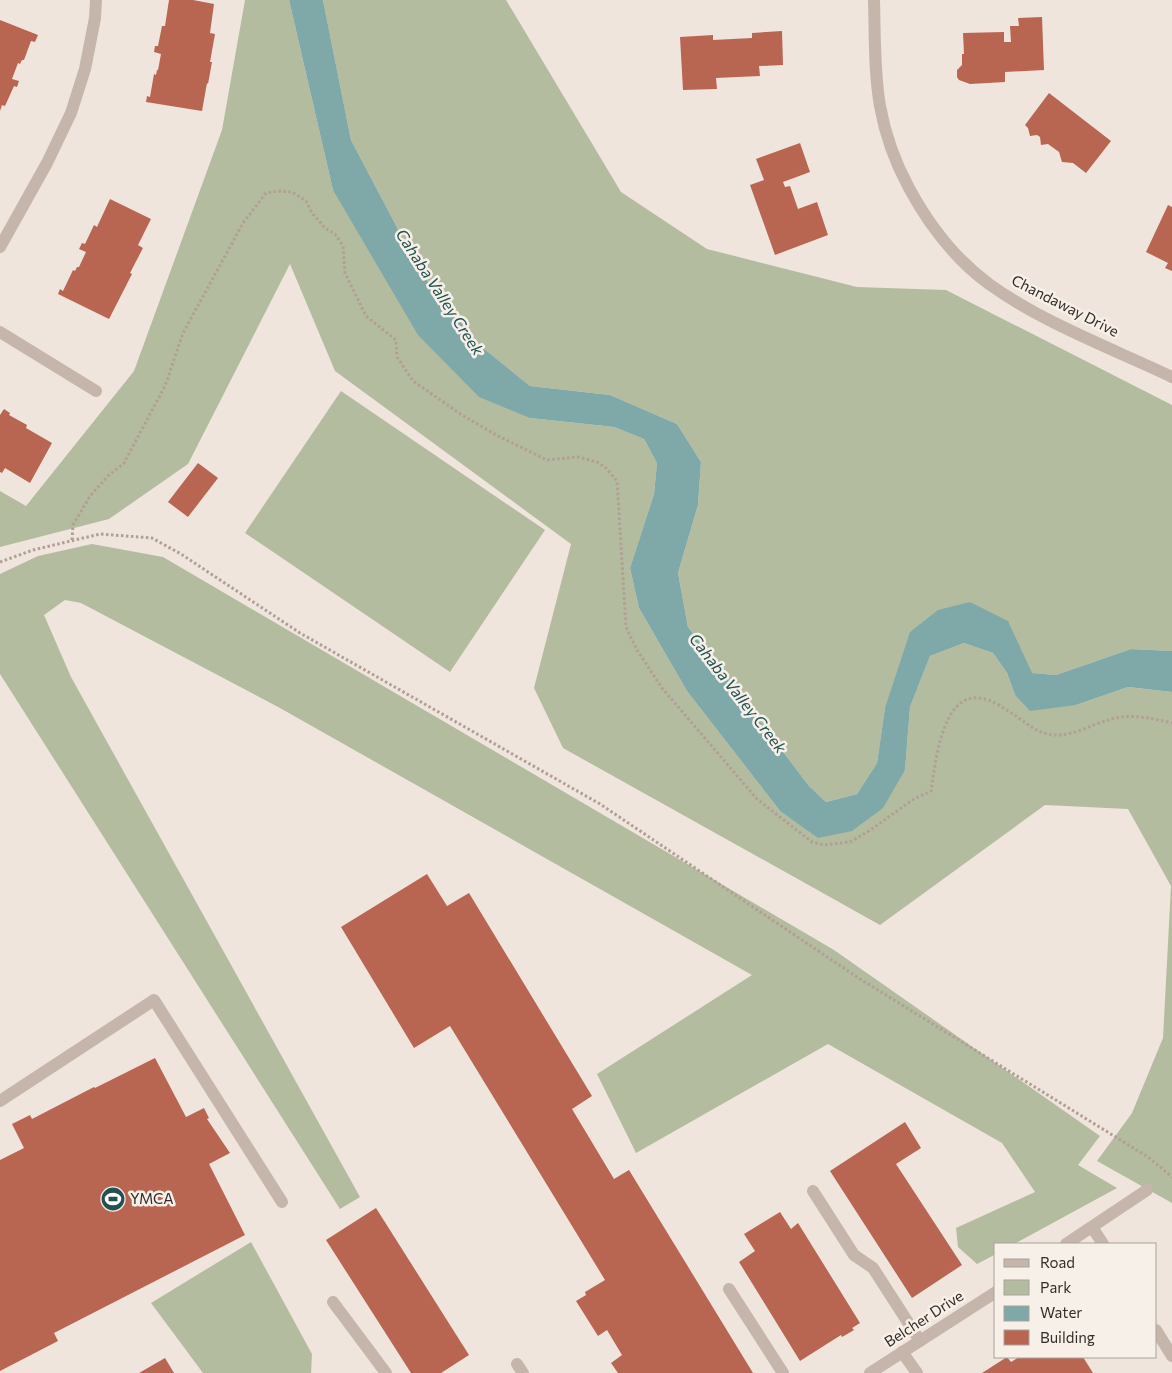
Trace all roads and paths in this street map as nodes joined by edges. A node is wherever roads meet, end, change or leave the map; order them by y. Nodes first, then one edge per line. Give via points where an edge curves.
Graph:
1 (96, 0) edge
2 (874, 0) edge
3 (0, 247) edge
4 (0, 332) edge
5 (1172, 377) edge
6 (96, 391) dead end
7 (72, 540) junction
8 (0, 562) edge
9 (1172, 723) edge
10 (0, 1101) edge
11 (1172, 1177) edge
12 (1147, 1190) dead end
13 (813, 1191) dead end
14 (282, 1202) dead end
15 (1092, 1227) junction
16 (1068, 1243) edge
17 (1102, 1243) edge
18 (729, 1289) dead end
19 (994, 1293) edge
20 (333, 1302) dead end
21 (1157, 1332) edge
22 (920, 1341) junction
23 (902, 1352) junction
24 (1172, 1356) edge
25 (386, 1373) edge
26 (783, 1373) edge
27 (870, 1373) edge
28 (916, 1373) edge

1 - 3 street via 85,69 71,113
2 - 5 street, Chandaway Drive via 880,108 902,174 937,233 957,256 1017,303
4 - 6 street
7 - 8 path
7 - 9 path via 74,525 90,496 124,463 165,386 183,333 242,222 266,194 292,192 306,201 312,213 343,246 345,272 366,316 396,340 398,358 413,381 462,415 548,460 578,457 606,468 616,481 626,627 637,650 662,688 757,799 812,842 824,846 850,842 931,791 938,750 948,719 956,706 967,699 978,697 992,701 1041,733 1062,735 1111,719 1144,716
7 - 11 path via 100,534 152,538 181,554 300,633 600,804 860,979 1148,1157
10 - 14 street via 154,1000
12 - 15 street
13 - 22 street via 854,1255 873,1268
15 - 16 street
15 - 17 street
18 - 26 street
19 - 22 street, Belcher Drive
20 - 25 street
21 - 24 street
22 - 23 street, Belcher Drive
23 - 27 street, Belcher Drive
23 - 28 street

